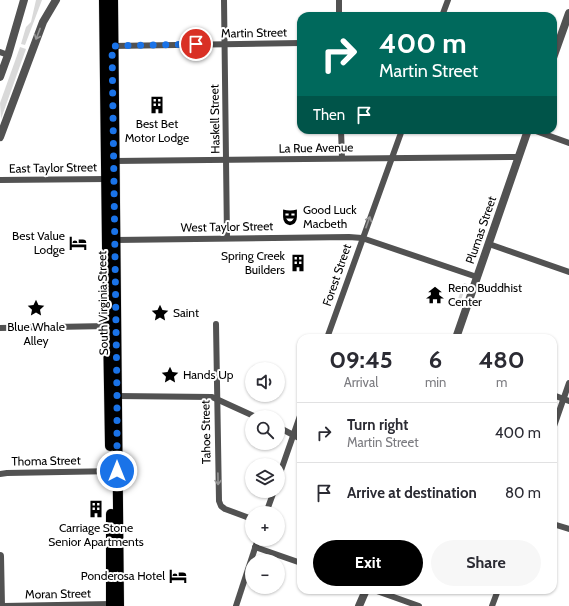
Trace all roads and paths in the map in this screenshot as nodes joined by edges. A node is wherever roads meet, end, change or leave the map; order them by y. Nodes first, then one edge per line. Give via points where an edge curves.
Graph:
1 (24, 0) edge
2 (56, 0) edge
3 (104, 0) edge
4 (113, 0) edge
5 (224, 0) edge
6 (339, 0) edge
7 (448, 0) edge
8 (340, 12) edge
9 (444, 12) edge
10 (569, 13) edge
11 (557, 38) edge
12 (297, 43) edge
13 (225, 45) junction
14 (112, 46) junction
15 (0, 52) edge
16 (8, 55) junction
17 (0, 77) edge
18 (341, 134) edge
19 (401, 134) edge
20 (527, 134) edge
21 (544, 134) edge
22 (0, 137) edge
23 (569, 143) edge
24 (518, 157) junction
25 (342, 158) junction
26 (392, 158) junction
27 (227, 160) junction
28 (114, 161) junction
29 (107, 179) junction
30 (0, 180) edge
31 (107, 231) junction
32 (227, 238) junction
33 (362, 238) junction
34 (115, 240) junction
35 (489, 244) junction
36 (569, 272) edge
37 (477, 278) junction
38 (216, 324) dead end
39 (108, 326) junction
40 (0, 328) edge
41 (328, 334) edge
42 (457, 334) edge
43 (113, 361) junction
44 (569, 383) edge
45 (117, 396) junction
46 (217, 398) junction
47 (566, 400) edge
48 (245, 412) edge
49 (557, 420) edge
50 (297, 426) edge
51 (285, 430) edge
52 (294, 435) junction
53 (297, 437) edge
54 (285, 460) edge
55 (114, 471) junction
56 (0, 474) edge
57 (245, 516) edge
58 (557, 525) edge
59 (569, 529) edge
60 (256, 547) joint
61 (0, 556) edge
62 (297, 562) edge
63 (364, 594) edge
64 (386, 594) edge
65 (496, 594) edge
66 (1, 606) edge
67 (4, 606) edge
68 (114, 606) edge
69 (236, 606) edge
70 (360, 606) edge
71 (420, 606) edge
72 (492, 606) edge

1 - 16 street
2 -> 22 street via 43,22
3 - 29 main road, South Virginia Street
4 - 14 main road, South Virginia Street
5 - 13 street, Haskell Street
6 - 8 street
7 - 9 street
10 - 11 street
12 - 13 street, Martin Street
13 - 14 street, Martin Street
13 - 27 street, Haskell Street
14 - 28 main road, South Virginia Street
15 - 16 street
16 - 17 street
18 - 25 street
19 - 26 street, Forest Street
20 - 24 street, Plumas Street
21 - 23 street
24 - 26 street, La Rue Avenue
24 - 35 street, Plumas Street
25 - 26 street, La Rue Avenue
25 - 27 street, La Rue Avenue
33 -> 26 street, Forest Street
27 - 28 street, La Rue Avenue
27 - 32 street, Haskell Street
28 - 34 main road, South Virginia Street
29 - 30 street, East Taylor Street
29 - 31 main road, South Virginia Street
31 - 34 main road
31 - 39 main road, South Virginia Street
32 - 33 street, West Taylor Street
32 - 34 street, West Taylor Street
33 - 37 street, West Taylor Street
33 - 41 street, Forest Street
34 - 43 main road, South Virginia Street
35 - 36 street
35 - 37 street, Plumas Street
37 - 42 street, Plumas Street
38 - 46 street, Tahoe Street
39 - 40 street
39 - 43 main road, South Virginia Street via 112,330
43 - 45 main road, South Virginia Street
43 - 55 main road, South Virginia Street
44 - 47 street
45 - 46 street
45 - 55 main road, South Virginia Street
46 - 48 street
46 -> 57 street, Tahoe Street via 219,503 225,509
47 - 49 street
50 - 52 street
51 - 52 street
52 - 53 street
52 - 54 street
55 - 56 street, Thoma Street
55 - 68 main road, South Virginia Street
58 - 59 street
60 - 62 street
60 - 69 street
61 - 66 street
63 - 70 street
64 - 71 street
65 - 72 street
67 - 68 street, Moran Street

